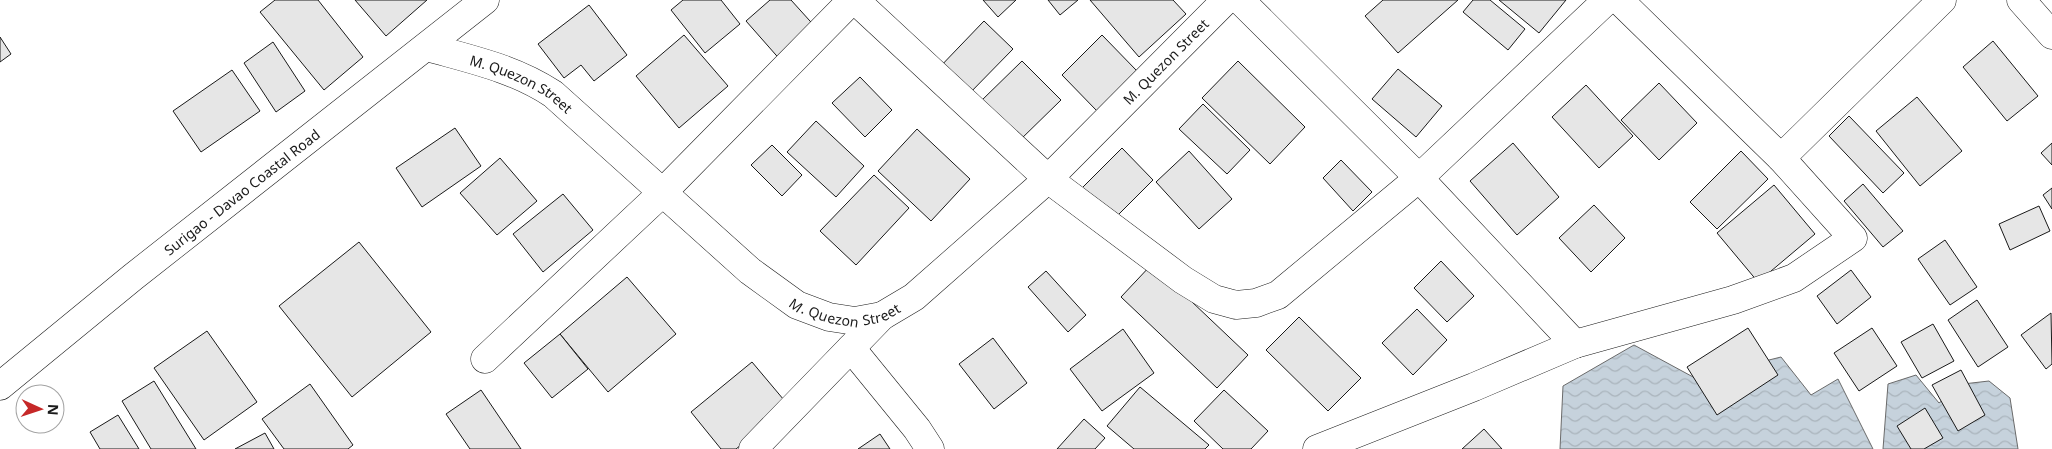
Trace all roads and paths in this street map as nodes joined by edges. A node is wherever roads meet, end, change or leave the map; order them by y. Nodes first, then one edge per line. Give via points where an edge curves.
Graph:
1 (485, 0) edge
2 (853, 0) edge
3 (1226, 0) edge
4 (1240, 0) edge
5 (1607, 0) edge
6 (1620, 0) edge
7 (1942, 0) edge
8 (2020, 0) edge
9 (2052, 35) edge
10 (427, 47) junction
11 (1781, 158) junction
12 (1419, 178) junction
13 (1048, 179) junction
14 (662, 193) junction
15 (882, 316) junction
16 (1575, 344) junction
17 (851, 348) junction
18 (485, 359) dead end
19 (0, 386) edge
20 (753, 449) edge
21 (930, 449) edge
22 (1317, 449) edge

1 - 10 main road, Surigao - Davao Coastal Road
2 - 13 main road
2 - 14 main road
3 - 13 main road, M. Quezon Street
4 - 12 main road
5 - 12 main road
6 - 11 main road
7 - 11 main road
8 - 9 main road
10 - 14 main road, M. Quezon Street via 529,78 553,94
10 - 19 main road, Surigao - Davao Coastal Road via 133,277
11 - 16 main road via 1853,238 1794,278 1733,300
12 - 13 main road via 1278,296 1236,305 1214,298 1183,280
12 - 16 main road
13 - 15 main road, M. Quezon Street via 914,298
14 - 15 main road, M. Quezon Street via 750,271 797,305 829,317 855,320
14 - 18 main road
15 - 17 main road
16 - 22 main road via 1474,388
17 - 20 main road
17 - 21 main road

